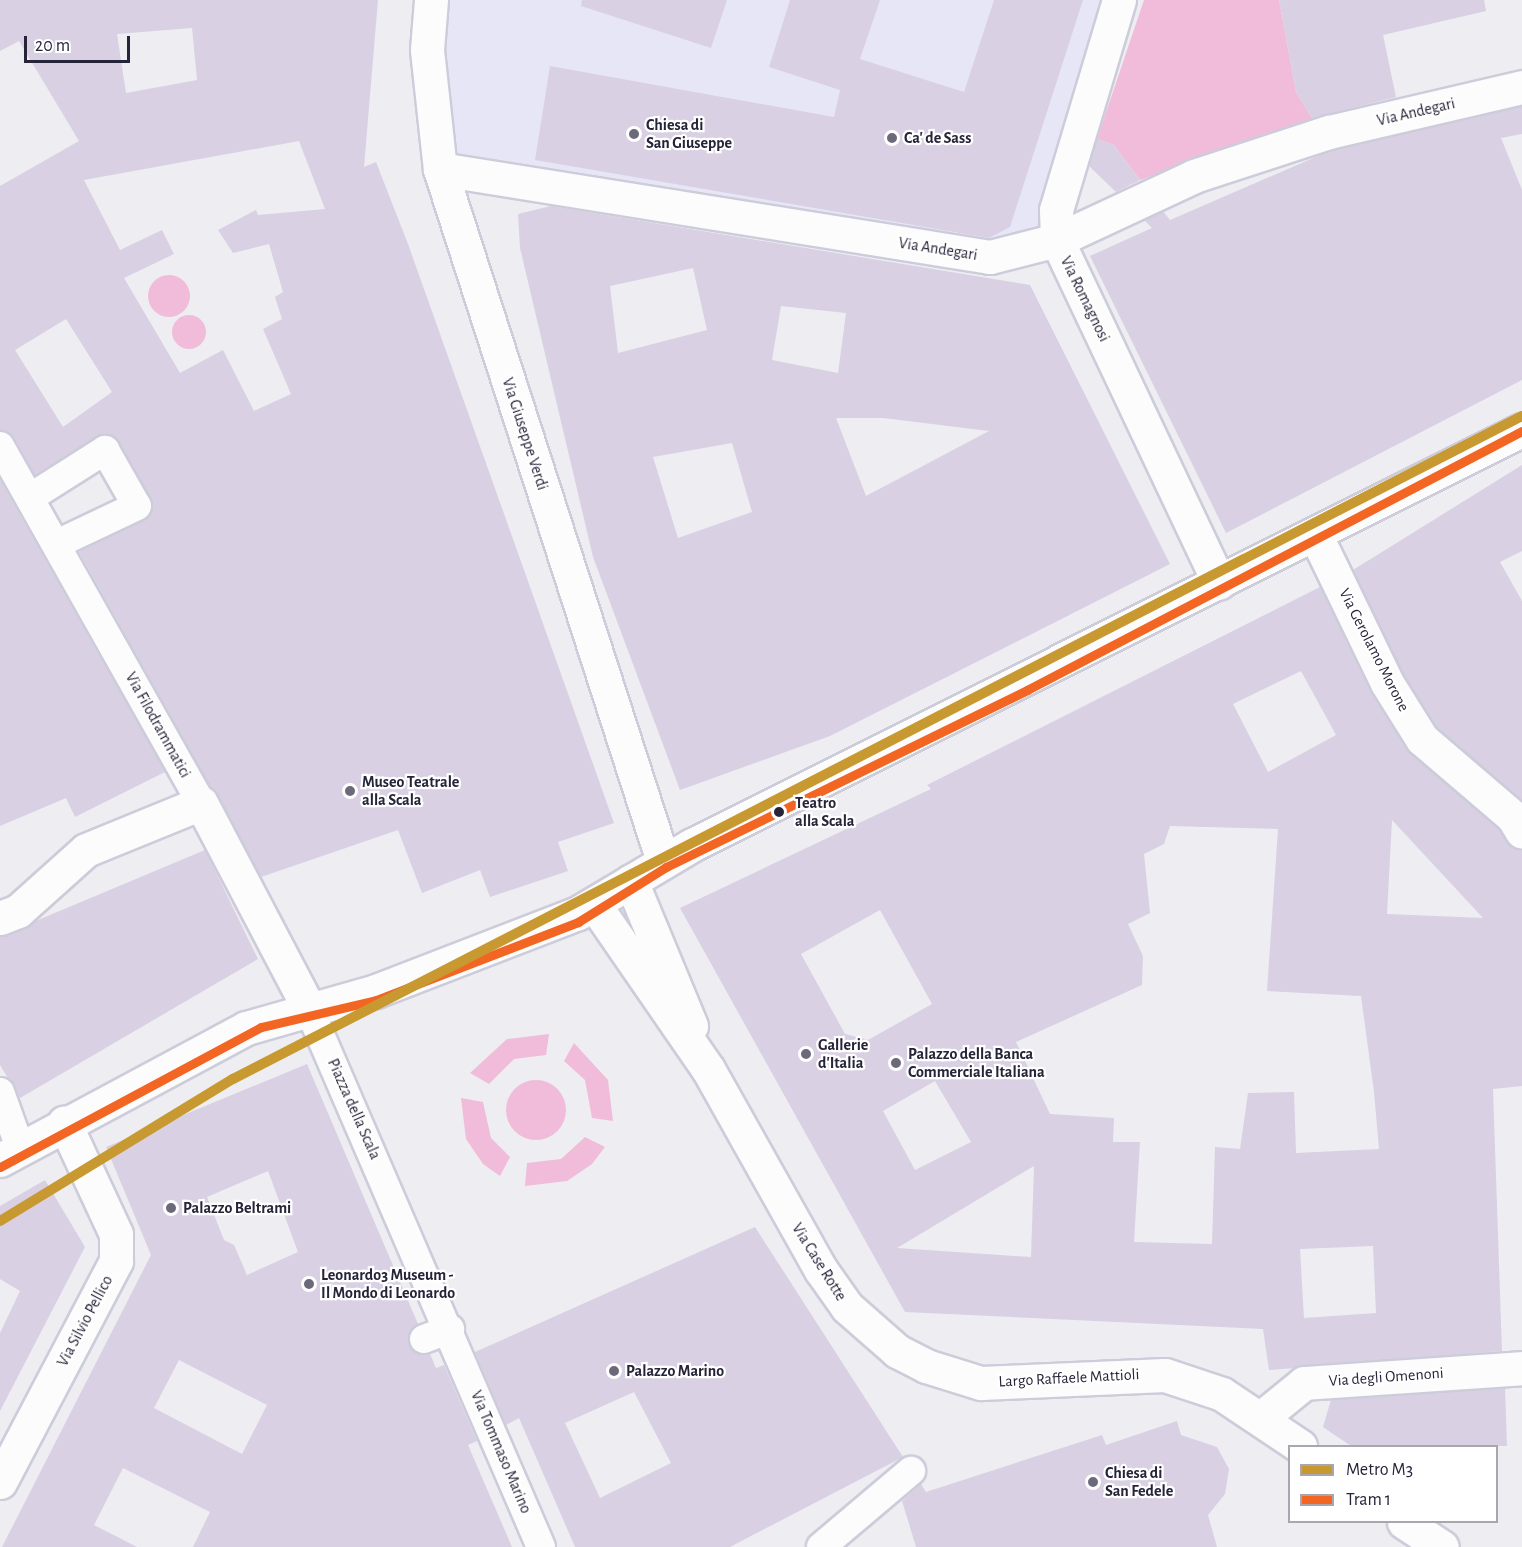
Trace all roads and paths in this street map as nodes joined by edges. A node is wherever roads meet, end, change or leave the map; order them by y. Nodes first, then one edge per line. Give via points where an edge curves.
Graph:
1 (431, 0) edge
2 (1119, 0) edge
3 (1522, 87) edge
4 (440, 169) junction
5 (1057, 240) junction
6 (1522, 430) edge
7 (0, 446) edge
8 (31, 497) junction
9 (1316, 534) junction
10 (57, 543) junction
11 (1219, 583) junction
12 (201, 803) junction
13 (1522, 832) edge
14 (663, 861) junction
15 (631, 881) junction
16 (594, 904) junction
17 (0, 918) edge
18 (309, 1009) junction
19 (708, 1069) junction
20 (0, 1092) edge
21 (64, 1122) junction
22 (10, 1154) edge
23 (450, 1329) junction
24 (878, 1336) joint
25 (424, 1340) dead end
26 (462, 1357) joint
27 (1522, 1368) edge
28 (1261, 1418) junction
29 (1299, 1445) edge
30 (911, 1471) dead end
31 (0, 1482) edge
32 (1407, 1523) edge
33 (541, 1547) edge
34 (821, 1547) edge
35 (1443, 1547) edge

1 - 4 street, Via Giuseppe Verdi via 427,50
2 - 5 street, Via Romagnosi via 1056,210
3 - 5 street, Via Andegari via 1329,132 1194,176
4 - 5 street, Via Andegari via 990,257
4 - 14 street, Via Giuseppe Verdi
5 - 11 street, Via Romagnosi
6 - 9 street
7 - 8 street, Via Filodrammatici
8 - 10 street, Via Filodrammatici
8 - 10 street via 105,450 137,506
9 - 11 street
9 - 13 street, Via Gerolamo Morone via 1387,683 1422,739 1513,817
10 - 12 street, Via Filodrammatici
11 - 14 street
12 - 17 street via 86,850 18,911
12 - 18 street, Via Filodrammatici
14 - 15 street
15 - 16 street
15 - 19 street
16 - 18 street via 419,976
16 - 19 street
18 - 21 street via 246,1028
18 - 23 street, Piazza della Scala
19 - 24 street, Via Case Rotte via 841,1298
20 - 22 street
21 - 22 street
21 - 31 street, Via Silvio Pellico via 116,1234 116,1261
23 - 25 street
23 - 26 street, Piazza della Scala
24 - 28 street, Largo Raffaele Mattioli via 926,1366 981,1383 1165,1375 1222,1394
26 - 33 street, Via Tommaso Marino
27 - 28 street, Via degli Omenoni via 1304,1383
28 - 29 street, Largo Raffaele Mattioli
30 - 34 street
32 - 35 street

